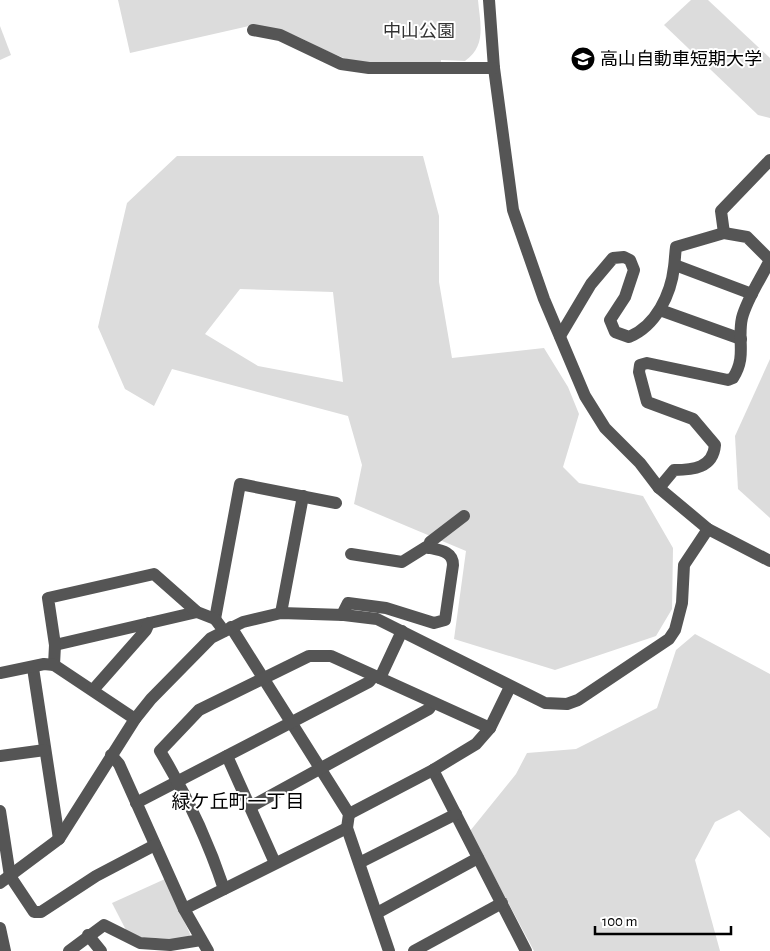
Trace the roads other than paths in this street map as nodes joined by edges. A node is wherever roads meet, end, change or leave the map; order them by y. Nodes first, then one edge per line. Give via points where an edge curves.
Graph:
1 (489, 0) edge
2 (253, 30) dead end
3 (494, 68) junction
4 (770, 160) edge
5 (724, 233) junction
6 (675, 265) junction
7 (752, 294) junction
8 (660, 310) junction
9 (560, 336) junction
10 (741, 339) junction
11 (659, 488) junction
12 (302, 496) junction
13 (336, 503) dead end
14 (464, 516) dead end
15 (708, 529) junction
16 (429, 548) junction
17 (351, 554) dead end
18 (770, 562) edge
19 (197, 612) junction
20 (281, 613) junction
21 (342, 614) junction
22 (215, 619) junction
23 (149, 623) junction
24 (228, 629) junction
25 (402, 631) junction
26 (55, 645) junction
27 (54, 665) junction
28 (33, 668) junction
29 (0, 673) edge
30 (377, 677) junction
31 (264, 678) junction
32 (510, 686) junction
33 (93, 690) junction
34 (434, 703) junction
35 (135, 719) junction
36 (292, 722) junction
37 (490, 728) junction
38 (45, 750) junction
39 (111, 755) junction
40 (0, 756) edge
41 (227, 756) junction
42 (321, 768) junction
43 (433, 770) junction
44 (179, 781) junction
45 (136, 803) junction
46 (250, 808) junction
47 (0, 810) edge
48 (349, 814) junction
49 (456, 814) junction
50 (347, 828) junction
51 (59, 839) junction
52 (155, 845) junction
53 (478, 858) junction
54 (360, 862) junction
55 (275, 863) junction
56 (5, 879) edge
57 (224, 889) junction
58 (502, 903) junction
59 (184, 909) junction
60 (377, 913) junction
61 (0, 928) edge
62 (88, 935) junction
63 (205, 945) edge
64 (5, 951) edge
65 (69, 951) edge
66 (101, 951) edge
67 (389, 951) edge
68 (414, 951) edge
69 (526, 951) edge

1 - 3 street
2 - 3 street via 280,35 341,64 369,68
3 - 9 street via 513,210 528,258
4 - 5 street via 721,211
5 - 6 street via 676,247
5 - 7 street via 746,238 768,258
6 - 7 street
6 - 8 street
7 - 10 street via 742,321
8 - 9 street via 629,337 619,335 612,328 611,315 625,297 634,270 630,260 619,256 613,258 591,284
8 - 10 street
9 - 11 street via 597,417
10 - 11 street via 741,364 733,378 728,380 647,363 640,365 647,402 693,420 714,445 713,454 704,466 674,470
11 - 15 street
12 - 13 street
12 - 20 street
12 - 22 street via 240,484
14 - 16 street via 430,542
15 - 18 street
15 - 32 street via 686,558 679,619 661,646 567,704 545,702
16 - 17 street via 402,562
16 - 21 street via 445,551 453,560 445,620 434,623 386,608 348,603
19 - 22 street
19 - 23 street
19 - 26 street via 154,574 48,598
20 - 21 street
20 - 24 street via 259,617
21 - 25 street via 377,619
22 - 24 street
23 - 26 street
23 - 33 street
24 - 31 street
24 - 35 street via 202,646
25 - 30 street
25 - 32 street
26 - 27 street
27 - 28 street
27 - 33 street
28 - 29 street
28 - 38 street
30 - 31 street via 331,656 309,656
30 - 34 street
30 - 36 street
31 - 36 street
31 - 44 street via 198,710 160,751
32 - 37 street
33 - 35 street
34 - 37 street
34 - 42 street via 429,709
35 - 39 street
36 - 41 street
36 - 42 street
37 - 43 street via 472,747
38 - 40 street
38 - 51 street
39 - 45 street via 119,764
39 - 51 street
41 - 44 street
41 - 46 street
42 - 46 street
42 - 48 street
43 - 48 street
43 - 49 street
44 - 45 street
44 - 57 street
45 - 52 street
46 - 55 street
47 - 56 street
48 - 50 street
49 - 53 street
49 - 54 street
50 - 54 street
50 - 55 street
51 - 56 street
52 - 56 street via 96,876 41,912 34,912
52 - 59 street
53 - 58 street
53 - 60 street
54 - 60 street
55 - 57 street
57 - 59 street
58 - 68 street
58 - 69 street
59 - 63 street
60 - 67 street
61 - 64 street
62 - 63 street via 104,925 140,943
62 - 65 street
62 - 66 street

